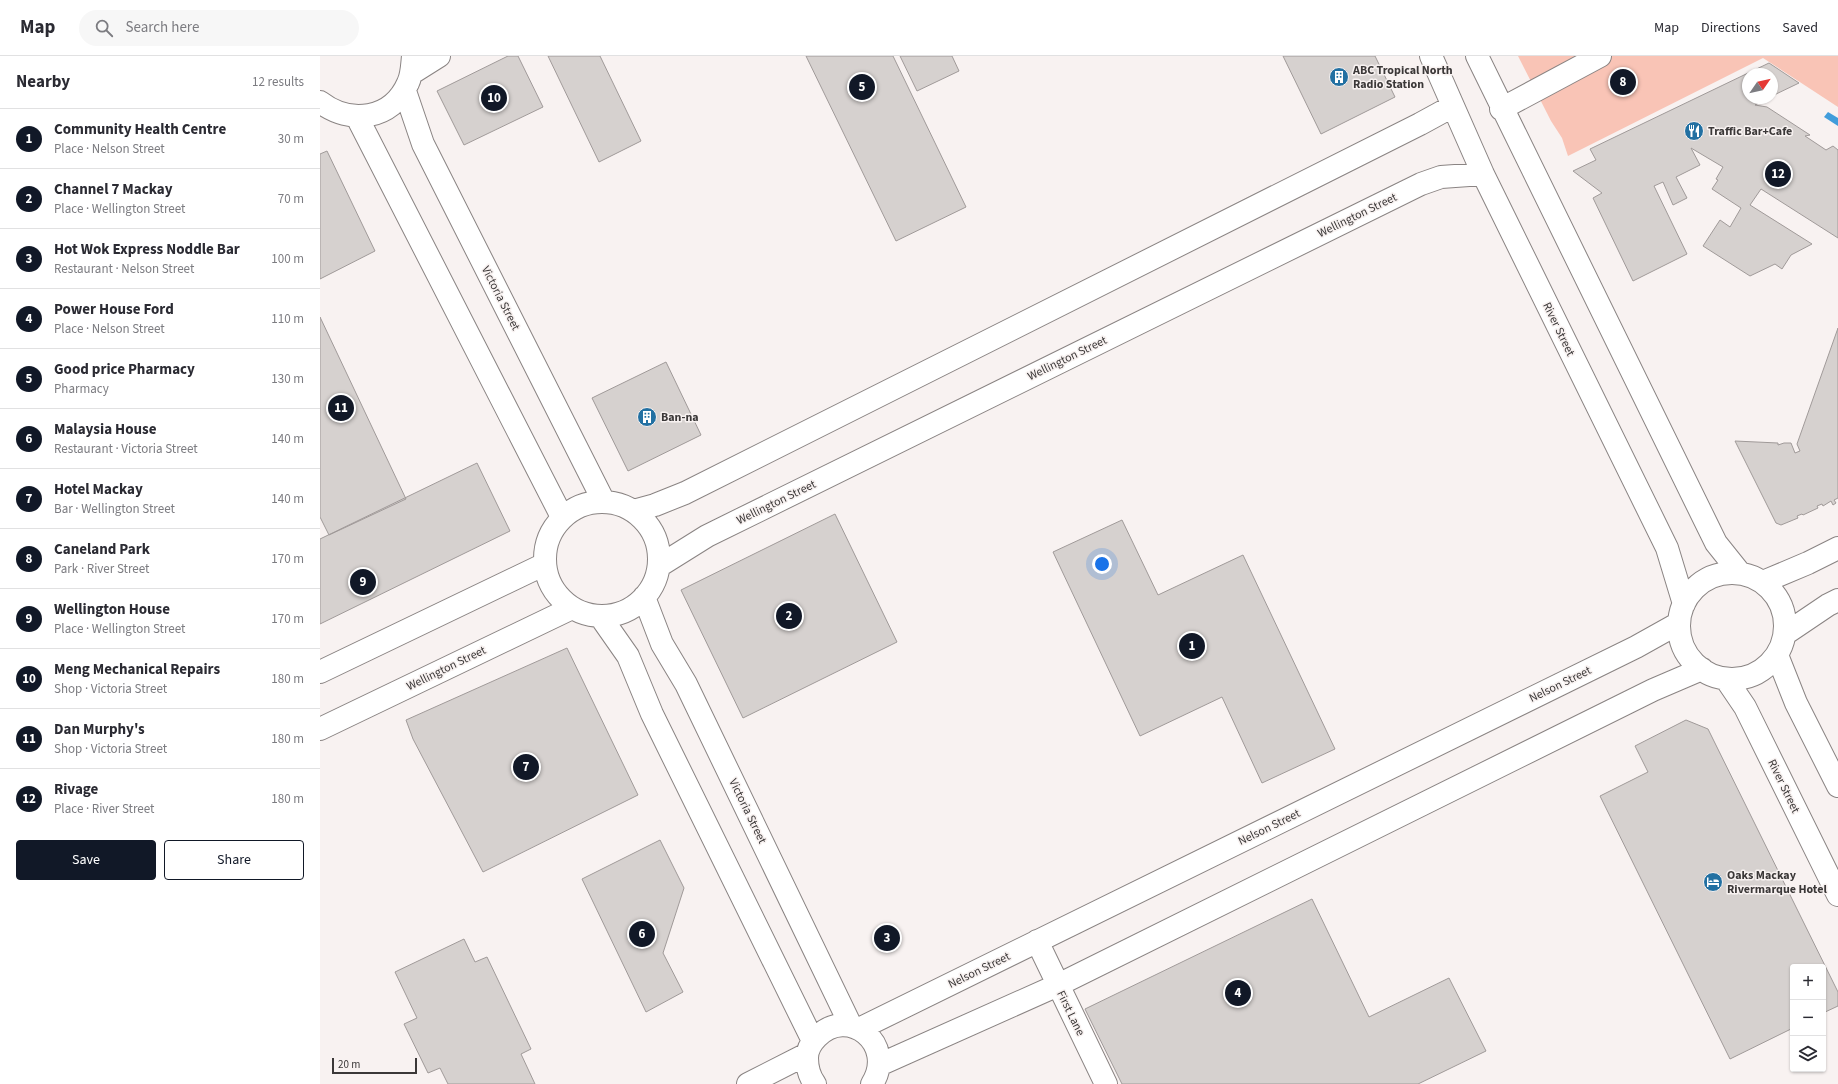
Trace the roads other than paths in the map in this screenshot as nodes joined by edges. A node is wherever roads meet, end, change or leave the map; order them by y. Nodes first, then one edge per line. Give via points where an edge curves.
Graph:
1 (439, 56) edge
2 (1431, 56) edge
3 (1477, 56) edge
4 (1600, 56) edge
5 (410, 73) edge
6 (1453, 106) junction
7 (324, 109) edge
8 (1501, 109) junction
9 (357, 117) junction
10 (1483, 174) junction
11 (604, 502) junction
12 (633, 512) junction
13 (562, 517) junction
14 (1838, 548) edge
15 (545, 564) junction
16 (658, 566) junction
17 (1740, 573) junction
18 (1763, 582) junction
19 (644, 597) junction
20 (1838, 600) edge
21 (572, 608) junction
22 (1681, 614) junction
23 (600, 616) junction
24 (1785, 634) junction
25 (1777, 655) junction
26 (1702, 670) junction
27 (320, 672) edge
28 (1726, 679) junction
29 (320, 729) edge
30 (1838, 786) edge
31 (1838, 895) edge
32 (1037, 941) junction
33 (1058, 985) junction
34 (855, 1028) junction
35 (810, 1047) junction
36 (877, 1077) edge
37 (748, 1084) edge
38 (815, 1084) edge
39 (1106, 1084) edge

1 - 5 street
2 - 6 street, River Street
3 - 8 street
4 - 8 street
5 - 9 street via 396,102 384,110
5 - 11 street, Victoria Street via 423,144
6 - 10 street, River Street
6 - 12 street via 685,493
7 - 9 street
8 - 17 street via 1716,542
9 - 13 street
10 - 16 street, Wellington Street via 1441,177 1421,184 713,532
10 - 22 street, River Street via 1667,548
11 - 12 street via 619,505
11 - 13 street via 575,509
12 - 16 street via 644,521 653,534 658,550
13 - 15 street via 546,546
14 - 18 street
15 - 21 street via 549,581 558,596
15 - 27 street
16 - 19 street via 654,581
17 - 18 street
17 - 22 street via 1723,573 1707,579 1693,590
18 - 24 street via 1781,605
19 - 23 street via 632,608 617,614
19 - 34 street, Victoria Street via 662,644 686,684
20 - 24 street
21 - 23 street via 585,614
21 - 29 street, Wellington Street
22 - 26 street via 1681,641 1689,657
22 - 32 street, Nelson Street via 1636,647
23 - 35 street via 628,656 652,714
24 - 25 street
25 - 28 street via 1755,674 1741,679
25 - 30 street via 1796,703
26 - 28 street
26 - 33 street via 1653,690
28 - 31 street, River Street via 1748,713
32 - 33 street, First Lane
32 - 34 street, Nelson Street
33 - 36 street
33 - 39 street, First Lane
34 - 35 street via 830,1028 821,1033
34 - 36 street via 868,1035 875,1044 879,1054
35 - 37 street
35 - 38 street via 807,1067

